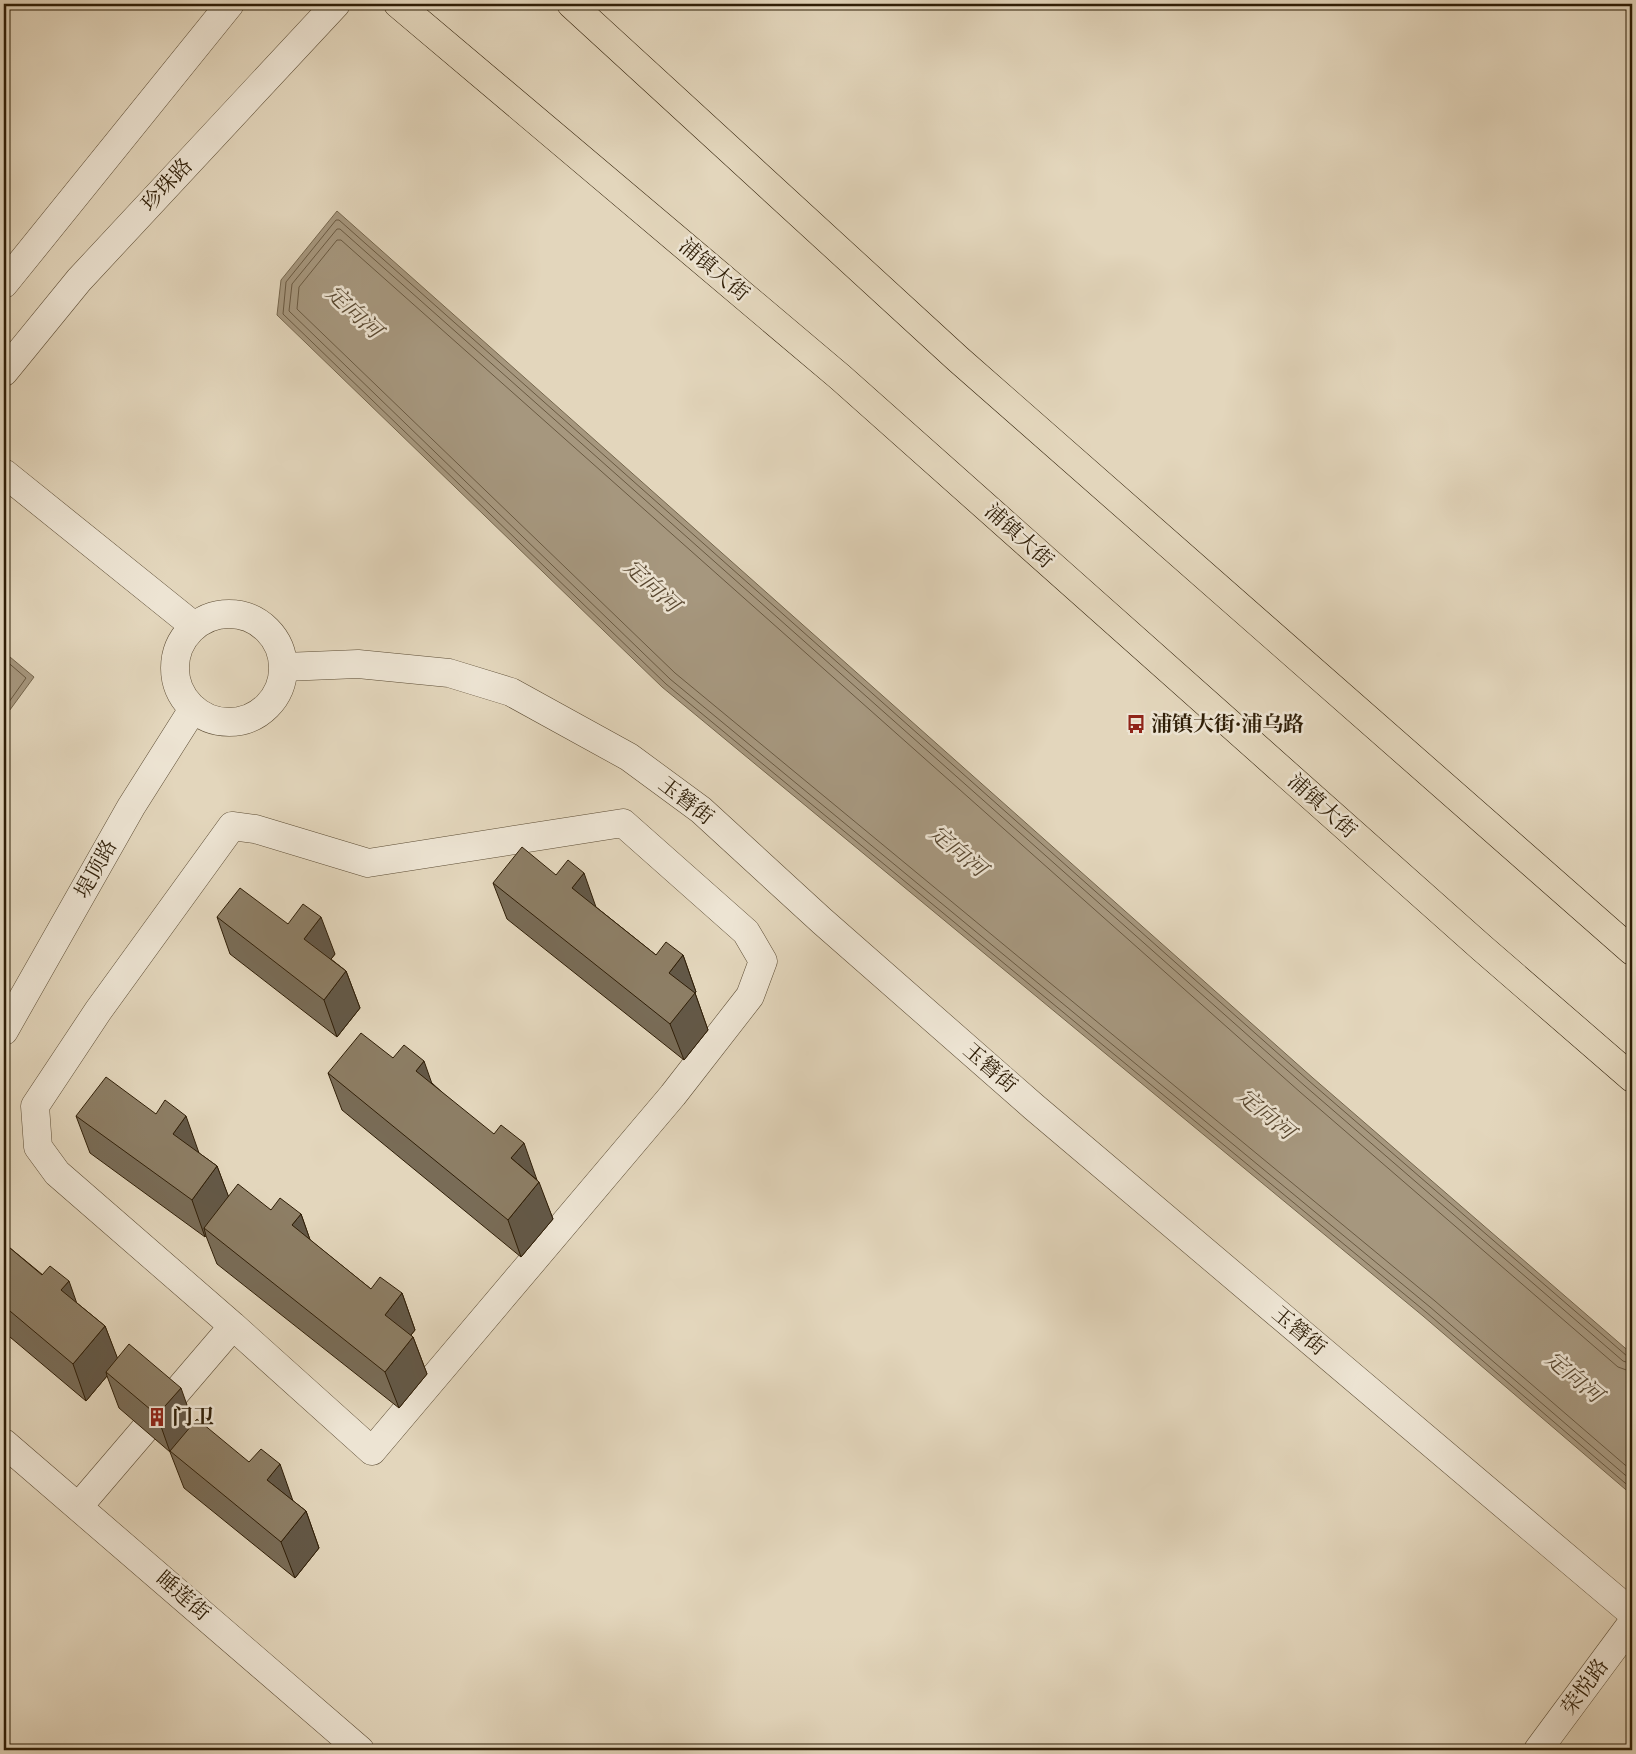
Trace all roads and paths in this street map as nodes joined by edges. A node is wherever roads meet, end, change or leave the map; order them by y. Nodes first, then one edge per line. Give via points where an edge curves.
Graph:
1 (230, 4) edge
2 (336, 4) edge
3 (398, 4) edge
4 (571, 4) edge
5 (4, 284) edge
6 (4, 372) edge
7 (4, 472) edge
8 (194, 626) junction
9 (284, 667) junction
10 (193, 709) junction
11 (1632, 951) edge
12 (4, 1031) edge
13 (1632, 1078) edge
14 (233, 1326) junction
15 (4, 1443) edge
16 (79, 1506) junction
17 (1632, 1613) edge
18 (1632, 1623) edge
19 (360, 1750) edge
20 (1538, 1750) edge

1 - 5 street
2 - 6 street, 珍珠路 via 79,280
3 - 13 main road, 浦镇大街 via 840,376
4 - 11 main road via 958,358
7 - 8 street
8 - 9 street via 211,617 246,616 273,635 281,650
8 - 10 street via 182,640 175,658 175,677 181,694
9 - 10 street via 282,684 274,699 263,711 246,720 228,723 209,719
9 - 17 street, 玉簪街 via 358,664 449,673 511,692 629,758 701,810 1034,1107
10 - 12 street, 堤顶路 via 131,806
14 - 14 street via 372,1451 673,1095 750,996 763,961 746,932 623,823 368,863 232,826 98,1011 35,1106 38,1146 57,1173
14 - 16 street
15 - 16 street, 睡莲街
16 - 19 street, 睡莲街
18 - 20 street, 荣悦路

